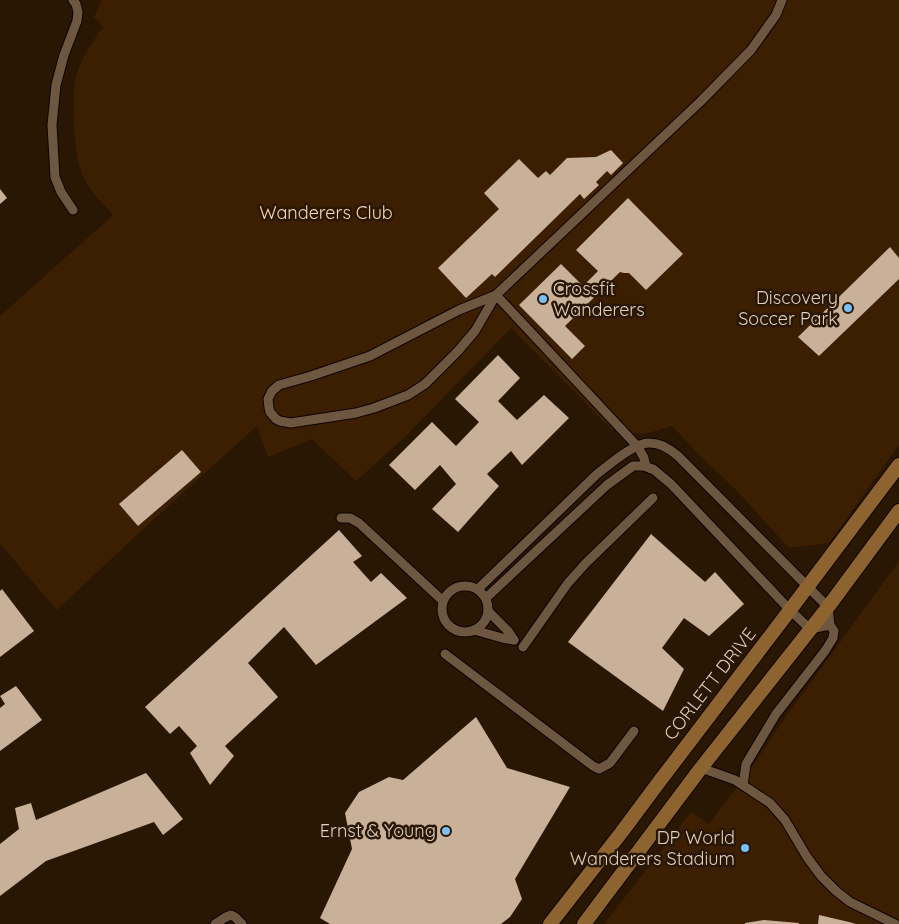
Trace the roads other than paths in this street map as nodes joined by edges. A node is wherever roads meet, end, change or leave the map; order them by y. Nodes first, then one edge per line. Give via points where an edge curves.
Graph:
1 (73, 0) edge
2 (782, 0) edge
3 (73, 210) dead end
4 (496, 295) junction
5 (638, 446) junction
6 (899, 465) edge
7 (653, 469) junction
8 (653, 498) dead end
9 (899, 510) edge
10 (341, 518) dead end
11 (808, 587) junction
12 (478, 589) junction
13 (486, 598) junction
14 (444, 601) junction
15 (828, 607) junction
16 (790, 610) junction
17 (488, 611) junction
18 (830, 625) junction
19 (474, 630) junction
20 (810, 630) junction
21 (523, 647) dead end
22 (445, 654) dead end
23 (634, 731) dead end
24 (701, 768) junction
25 (743, 785) junction
26 (215, 924) edge
27 (242, 924) edge
28 (550, 924) edge
29 (584, 924) edge
30 (895, 924) edge

1 - 3 lane via 78,12 77,21 56,85 52,125 55,177
2 - 4 lane via 776,15 751,50
4 - 4 lane via 481,323 464,344 425,384 408,395 356,413 291,423 276,419 270,412 268,399 279,385 370,356 459,310
4 - 5 lane
5 - 7 lane via 646,466
5 - 11 lane via 659,444 678,456
5 - 12 lane via 597,474
6 - 11 main road, CORLETT DRIVE
7 - 13 lane via 633,466 612,481
7 - 16 lane via 677,490
8 - 21 lane via 568,583
9 - 15 main road
10 - 14 lane via 350,518 359,524
11 - 15 lane
11 - 16 main road, CORLETT DRIVE
12 - 13 lane
12 - 14 lane via 460,586 450,591
13 - 17 lane
14 - 19 lane via 444,618 451,627 465,632
15 - 18 lane
15 - 20 main road
16 - 20 lane
16 - 28 main road, CORLETT DRIVE
17 - 19 lane via 485,620
17 - 19 lane via 514,640
18 - 20 lane
18 - 25 lane via 834,631 833,638 776,714 746,764
20 - 24 main road
22 - 23 lane via 599,769 610,763
24 - 25 lane
24 - 29 main road
25 - 30 lane via 779,812 807,858 836,891 850,902
26 - 27 lane via 231,915

